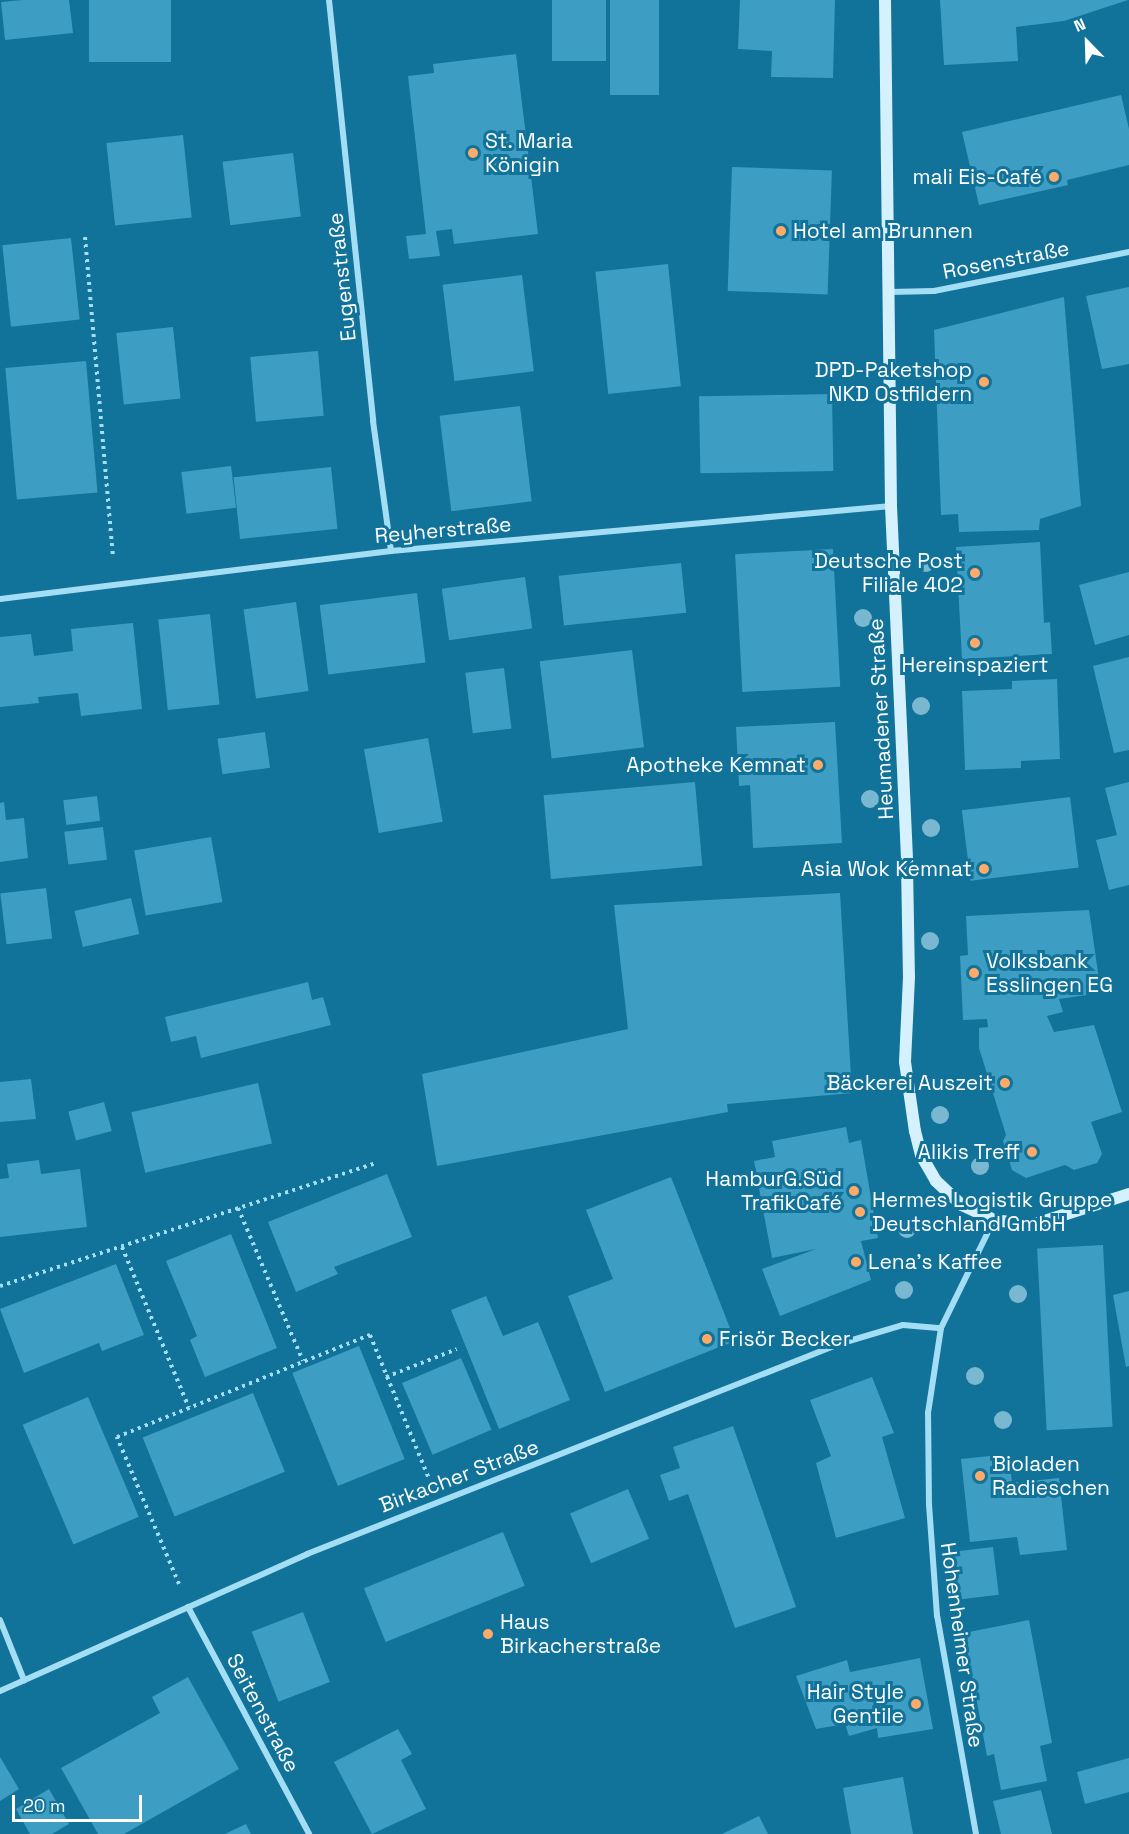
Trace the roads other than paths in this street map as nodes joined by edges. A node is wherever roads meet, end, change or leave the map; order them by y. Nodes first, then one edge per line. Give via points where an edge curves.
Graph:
1 (329, 0) edge
2 (885, 0) edge
3 (1129, 252) edge
4 (889, 292) junction
5 (891, 506) junction
6 (391, 551) junction
7 (0, 599) edge
8 (1129, 1194) edge
9 (994, 1220) junction
10 (941, 1328) junction
11 (188, 1607) junction
12 (0, 1620) edge
13 (24, 1680) junction
14 (0, 1691) edge
15 (309, 1834) edge
16 (976, 1834) edge

1 - 6 street, Eugenstraße via 373,421
2 - 4 main road, Heumadener Straße
3 - 4 street, Rosenstraße via 934,291
4 - 5 main road, Heumadener Straße
5 - 6 street, Reyherstraße
5 - 9 main road, Heumadener Straße via 907,865 908,1095 921,1155 936,1181 962,1205
6 - 7 street, Reyherstraße
8 - 9 main road, Heumadener Straße via 1032,1225
9 - 10 street, Hohenheimer Straße
10 - 11 street, Birkacher Straße via 903,1325 873,1331 438,1502
10 - 16 street, Hohenheimer Straße via 928,1413 932,1556 941,1639
11 - 13 street, Birkacher Straße
11 - 15 street, Seitenstraße
12 - 13 street
13 - 14 street, Birkacher Straße

